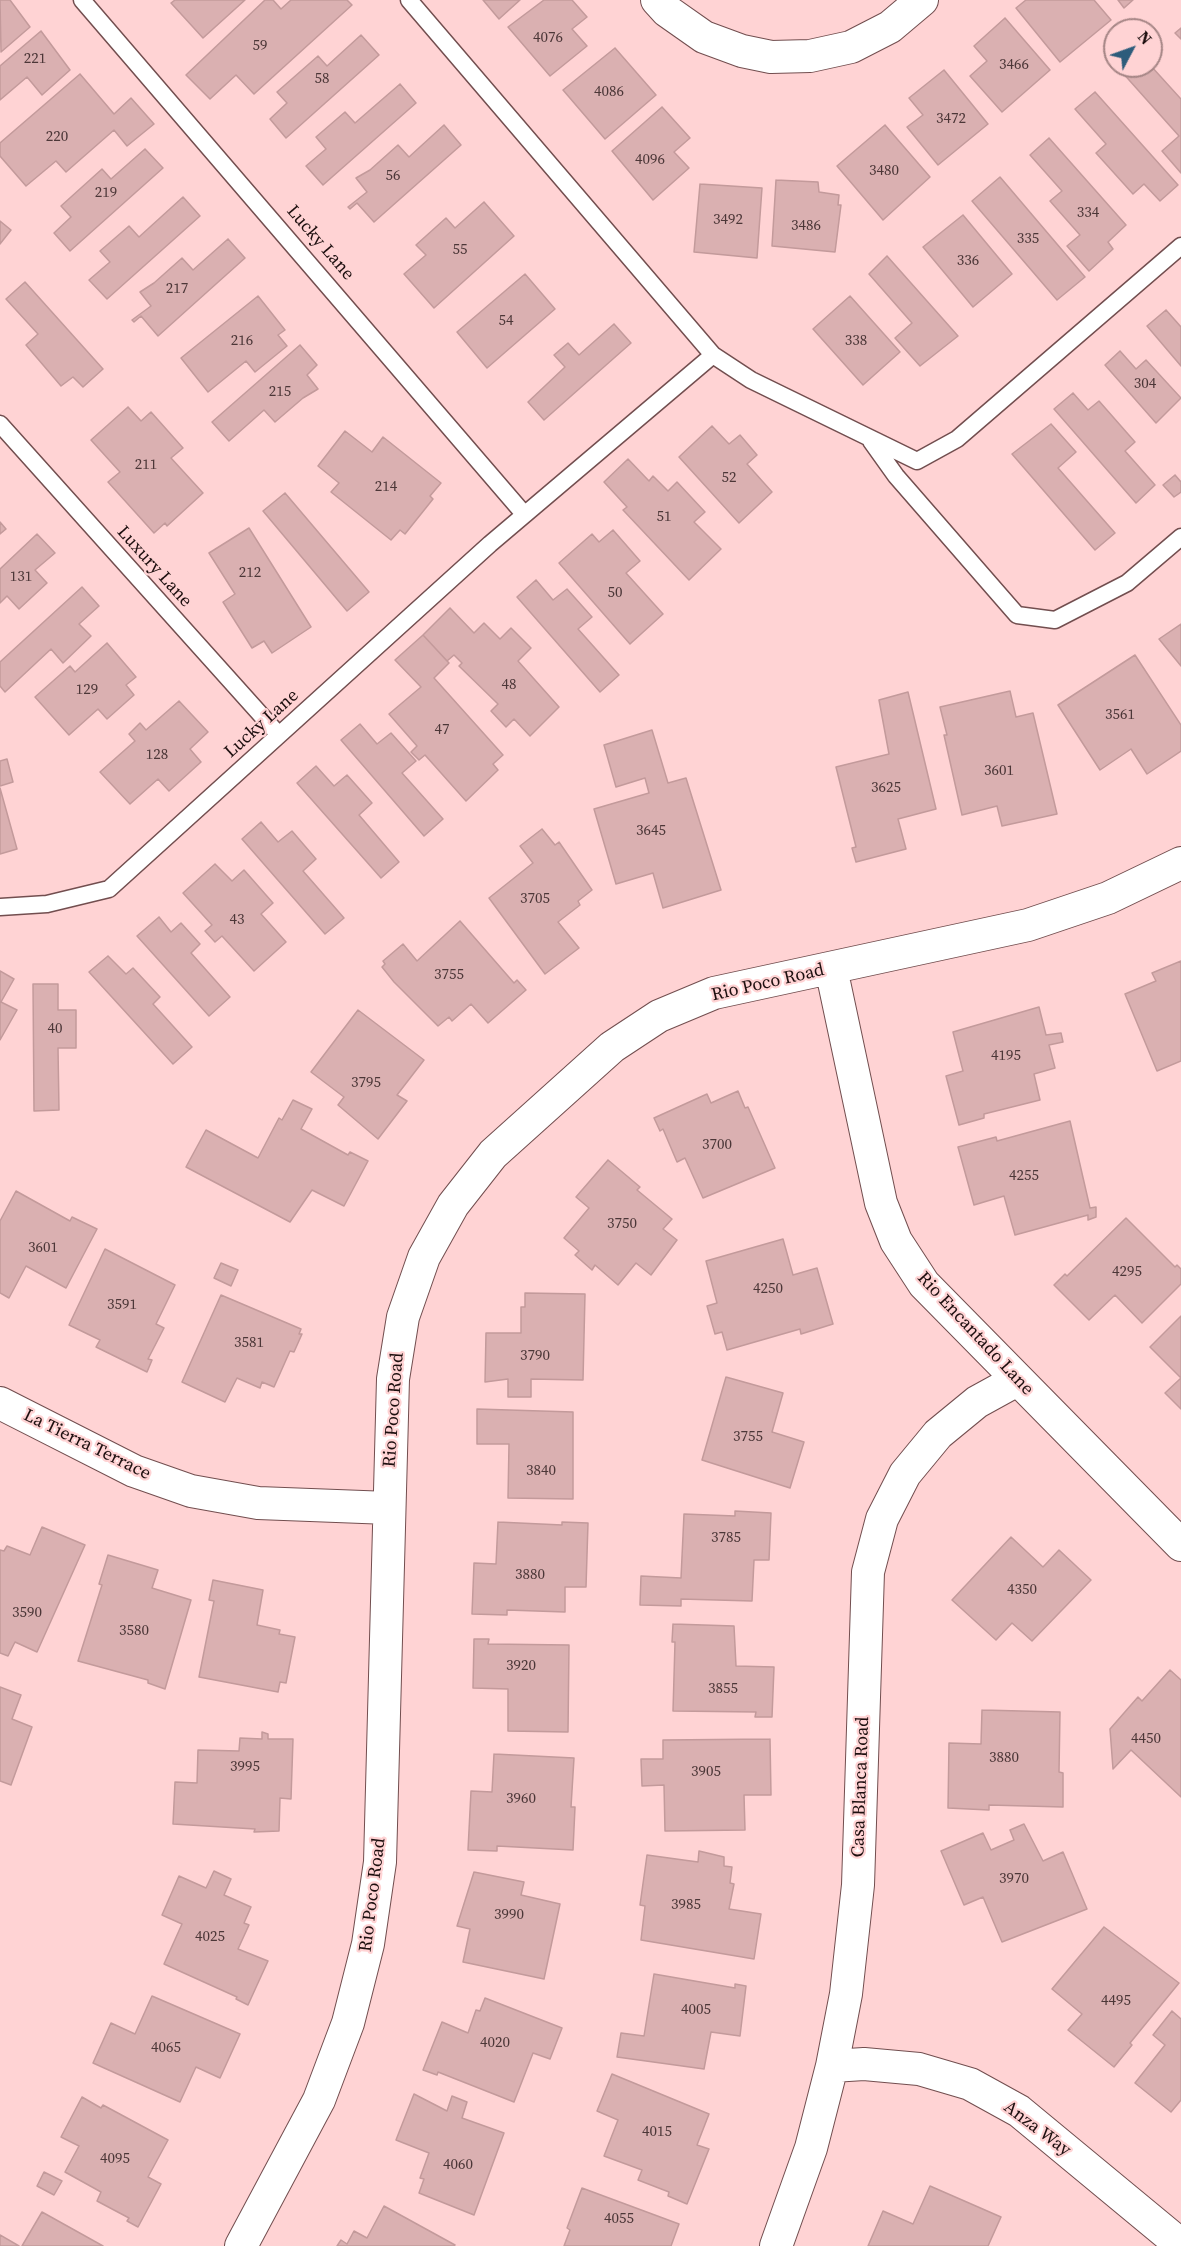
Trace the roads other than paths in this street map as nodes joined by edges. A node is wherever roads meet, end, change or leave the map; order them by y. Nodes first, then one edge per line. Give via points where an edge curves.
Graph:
1 (82, 0) edge
2 (409, 0) edge
3 (657, 0) edge
4 (922, 0) edge
5 (1181, 246) edge
6 (713, 355) junction
7 (0, 424) edge
8 (869, 438) junction
9 (524, 514) junction
10 (1181, 537) edge
11 (279, 735) junction
12 (1181, 863) edge
13 (0, 907) edge
14 (831, 968) junction
15 (1017, 1380) junction
16 (0, 1403) edge
17 (389, 1508) junction
18 (1181, 1545) edge
19 (832, 2066) junction
20 (1181, 2245) edge
21 (242, 2246) edge
22 (776, 2246) edge

1 - 9 lane, Lucky Lane
2 - 6 lane
3 - 4 street via 704,37 771,57 810,56 851,47 891,27
5 - 8 lane via 957,439 917,462
6 - 8 lane via 751,380
6 - 9 lane, Lucky Lane
7 - 11 lane, Luxury Lane
8 - 10 lane via 896,476 1017,615 1055,620 1128,583
9 - 11 lane, Lucky Lane
11 - 13 lane, Lucky Lane via 109,889 47,904
12 - 14 street, Rio Poco Road via 1108,898 1028,925
14 - 15 street, Rio Encantado Lane via 881,1203 896,1241 924,1284
14 - 17 street, Rio Poco Road via 714,993 659,1016 612,1047 493,1154 447,1215 424,1257 403,1317 393,1378
15 - 18 street, Rio Encantado Lane
15 - 19 street, Casa Blanca Road via 977,1402 938,1434 905,1474 879,1530 868,1572 858,1885 846,1994
16 - 17 street, La Tierra Terrace via 134,1471 192,1491 258,1503
17 - 21 street, Rio Poco Road via 380,1862 368,1944 348,2023 319,2100
19 - 20 street, Anza Way via 864,2064 919,2069 970,2084 1019,2111
19 - 22 street, Casa Blanca Road via 811,2148

